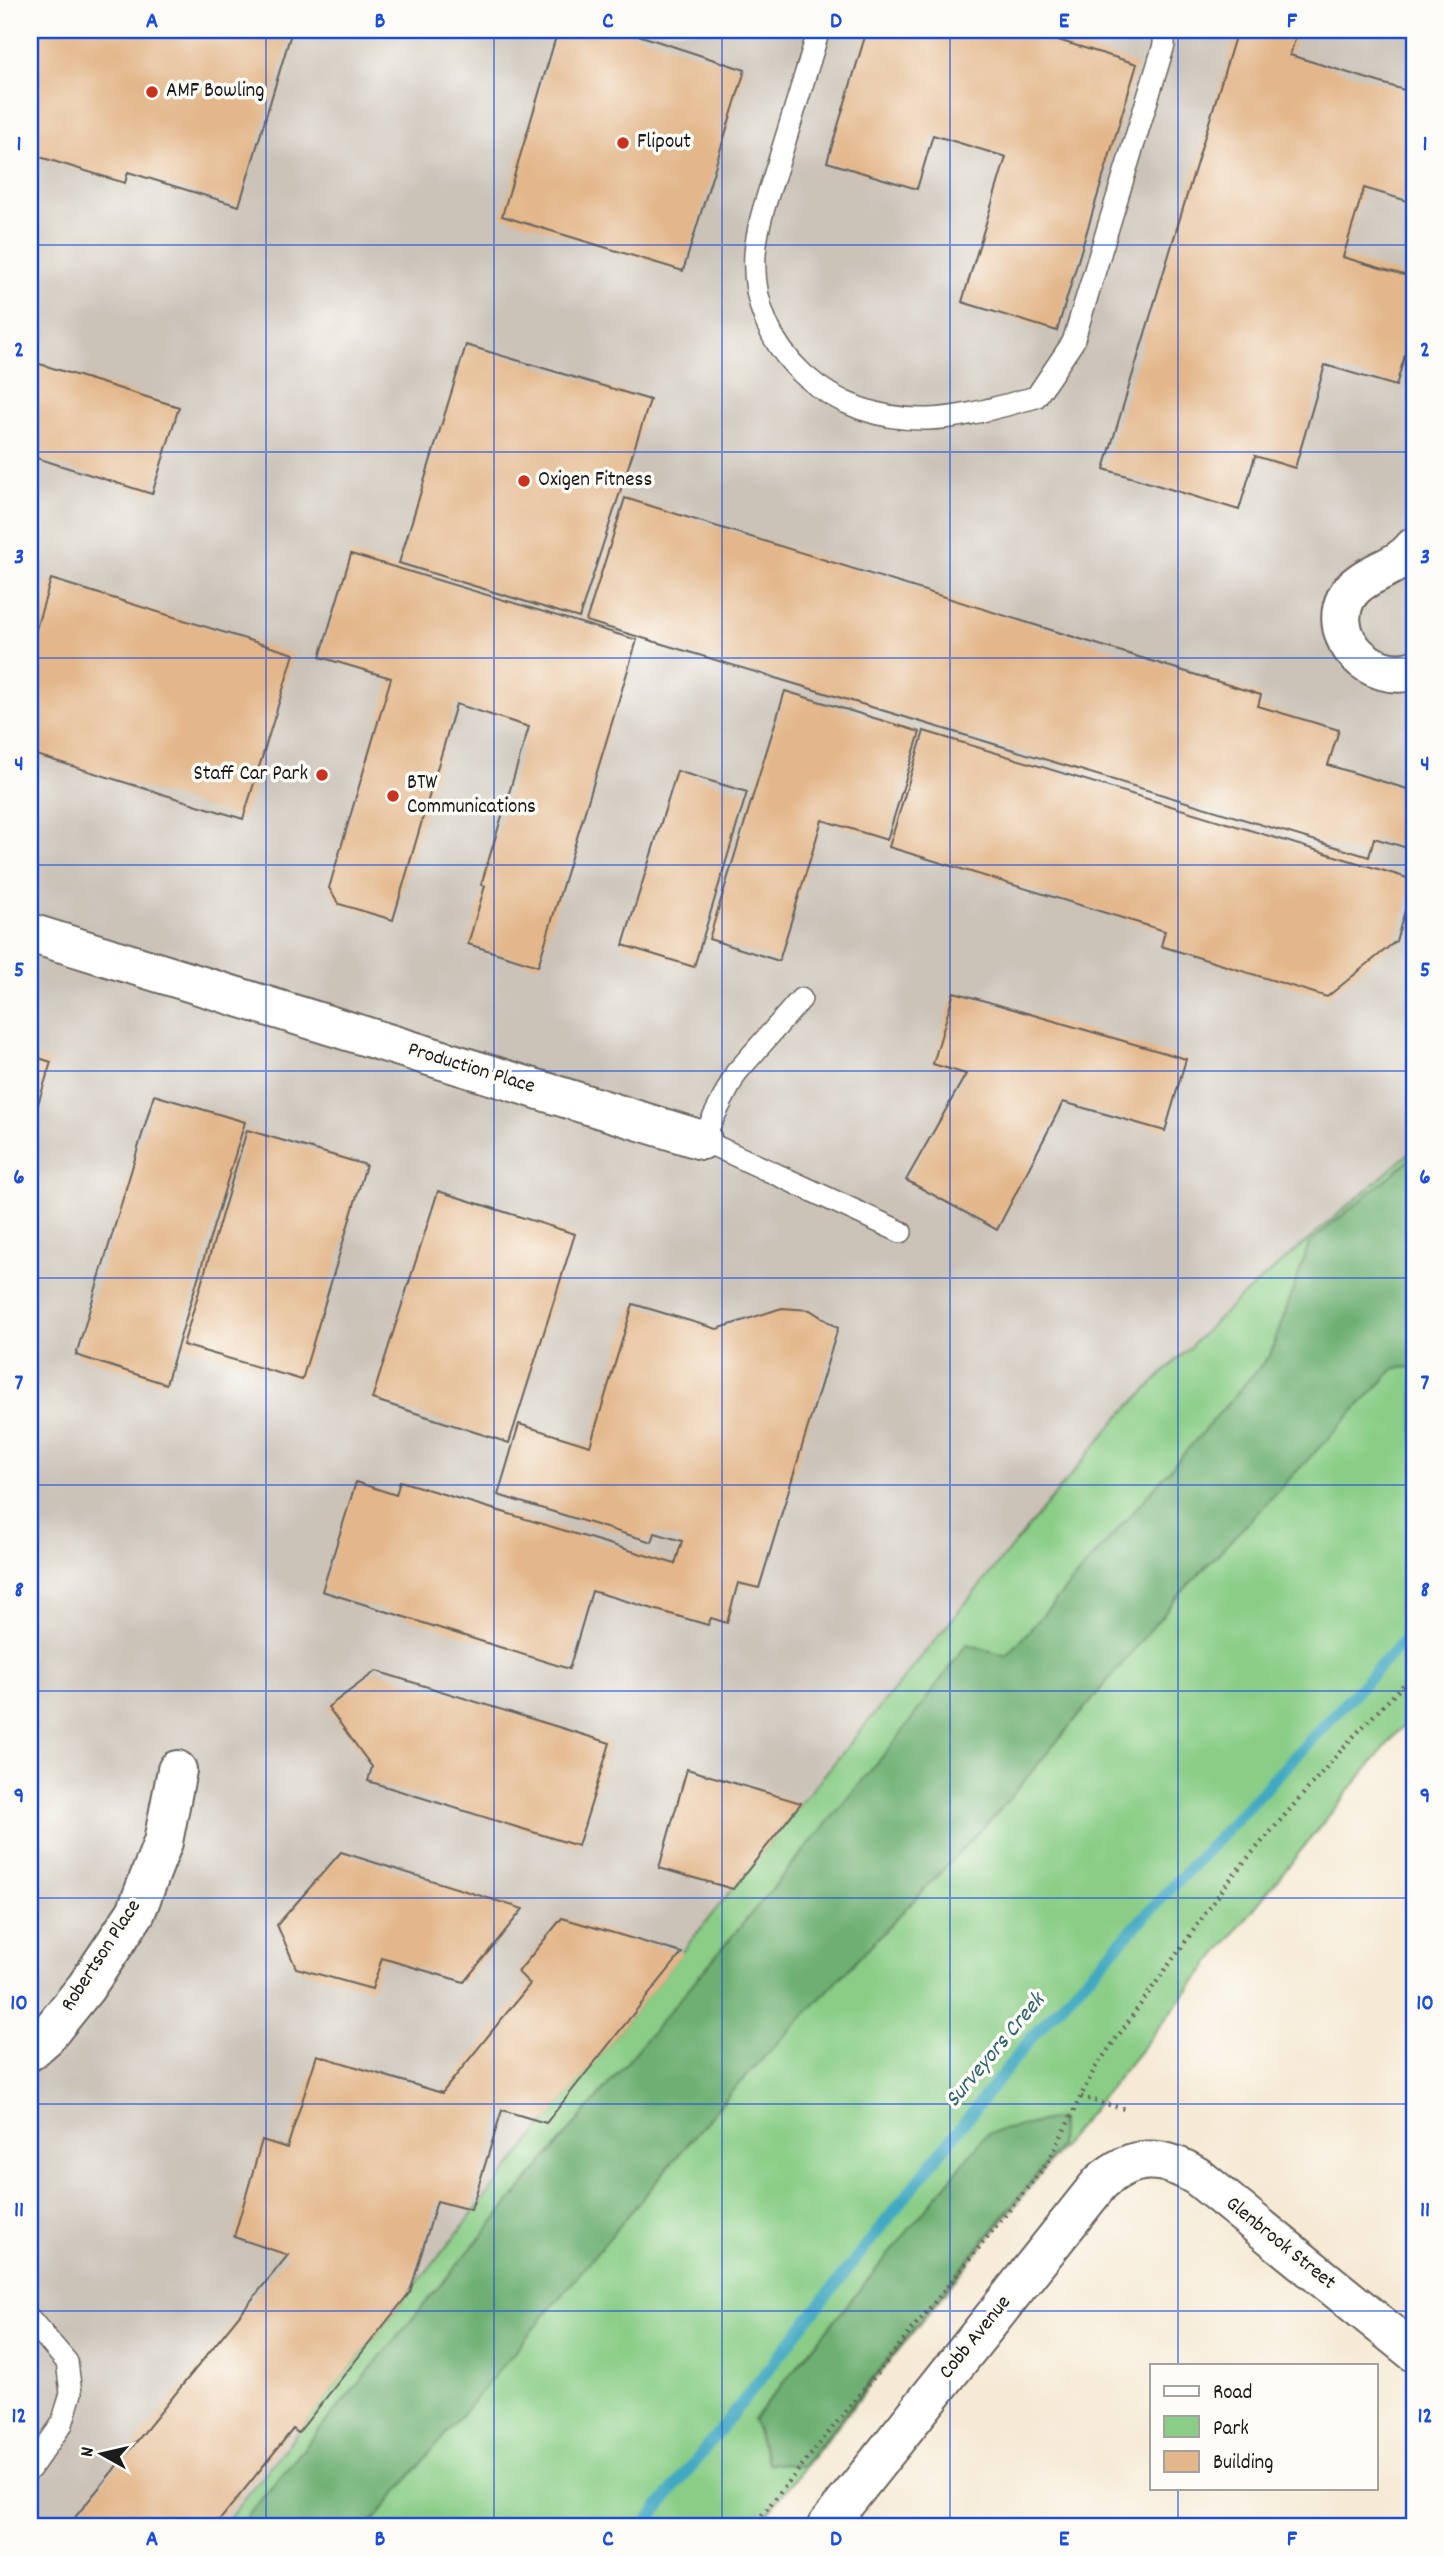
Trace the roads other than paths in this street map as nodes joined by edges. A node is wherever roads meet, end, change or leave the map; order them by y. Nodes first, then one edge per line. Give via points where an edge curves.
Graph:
1 (818, 30) edge
2 (1164, 30) edge
3 (1414, 547) edge
4 (1414, 670) edge
5 (30, 933) edge
6 (801, 999) dead end
7 (702, 1140) junction
8 (901, 1232) dead end
9 (177, 1770) dead end
10 (30, 2051) edge
11 (1135, 2161) joint
12 (30, 2319) edge
13 (1414, 2352) edge
14 (30, 2469) edge
15 (827, 2526) edge

1 - 2 lane via 761,219 755,254 762,311 775,340 808,381 851,406 897,418 927,419 1037,397 1073,342 1164,45
3 - 4 street via 1395,565 1353,588 1341,614 1352,650 1366,664 1387,672
5 - 7 street, Production Place
6 - 7 lane via 736,1073
7 - 8 lane, Production Place
9 - 10 street, Robertson Place via 163,1842 136,1912 86,1987
11 - 13 street, Glenbrook Street via 1164,2161 1198,2177
11 - 15 street, Cobb Avenue via 1100,2183
12 - 14 lane via 67,2362 71,2393 62,2424

